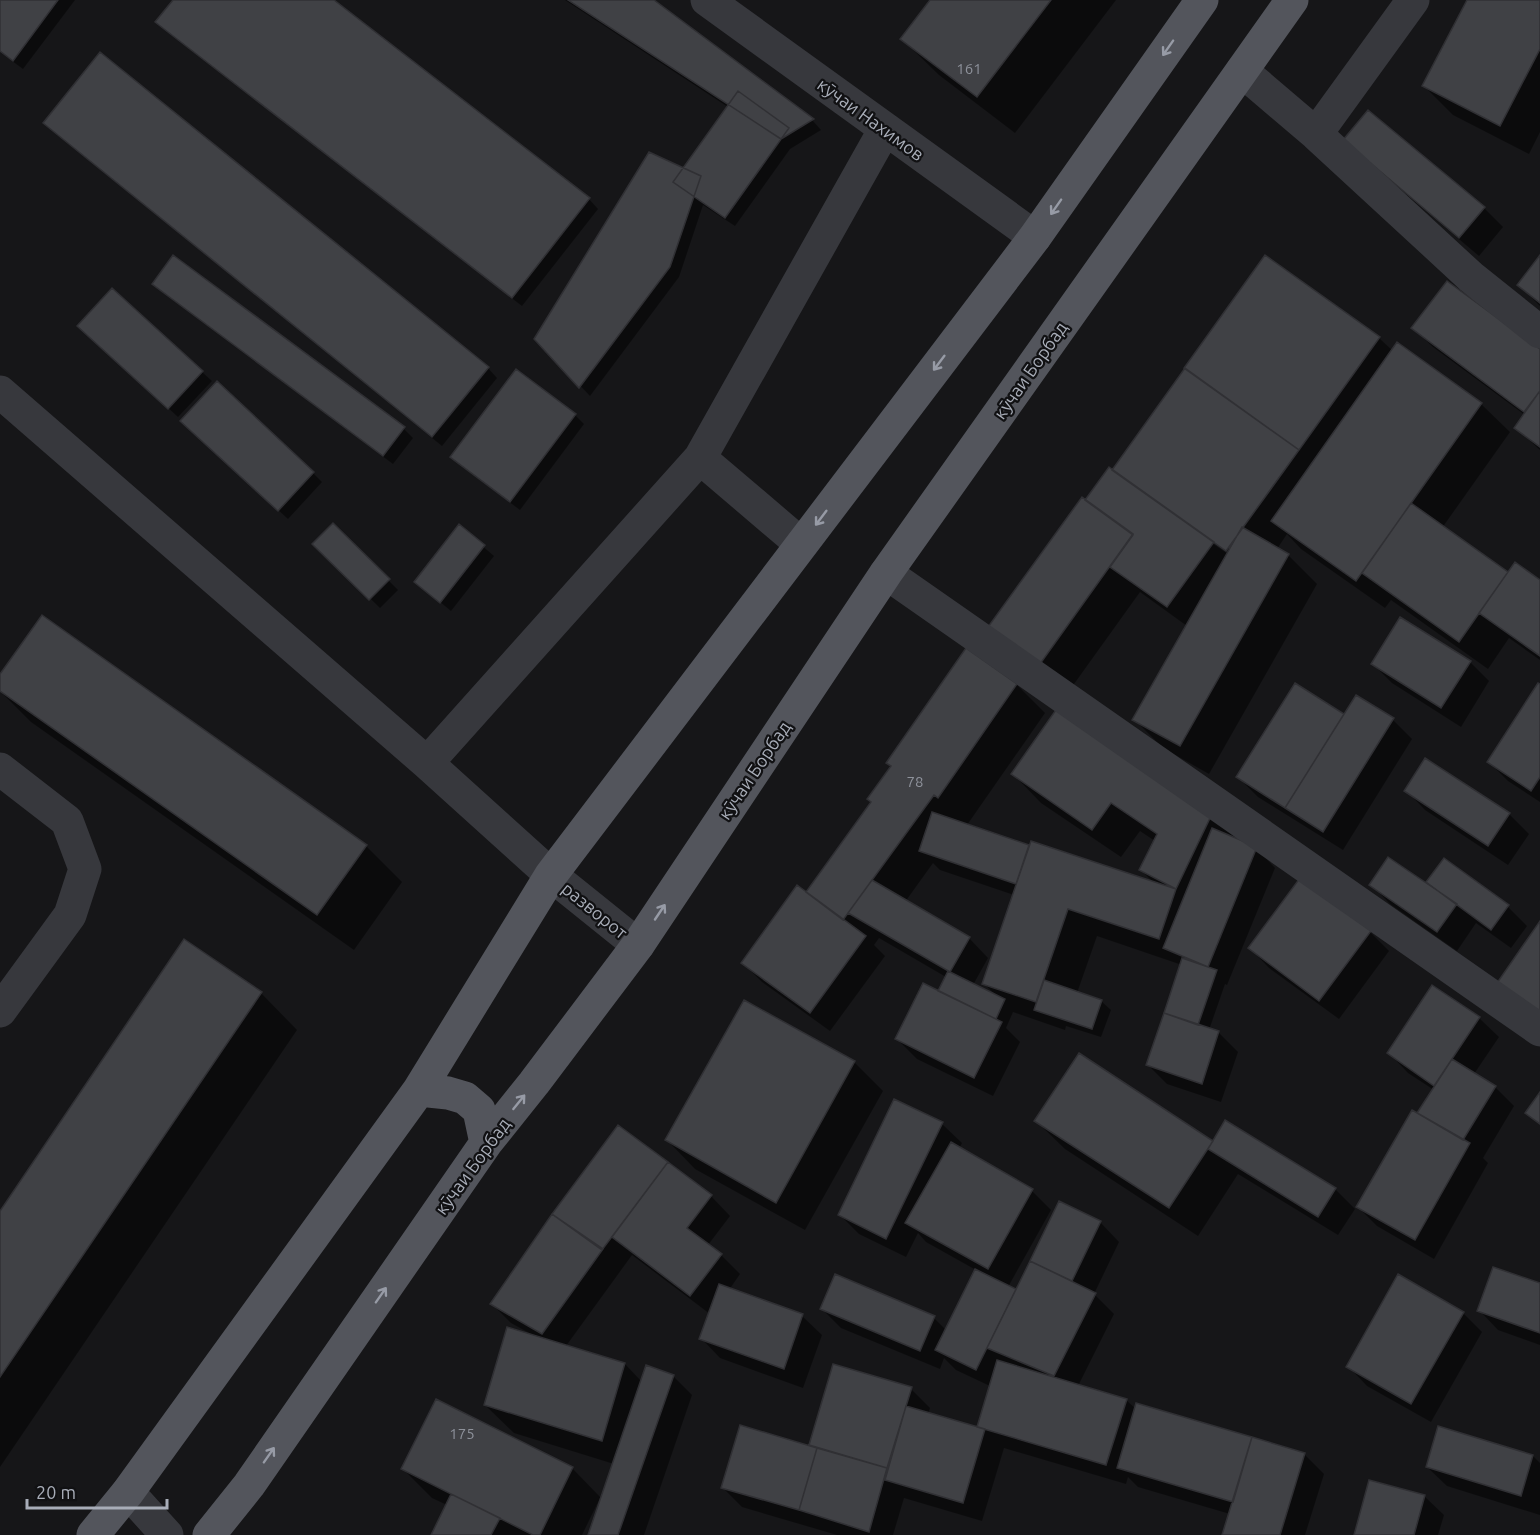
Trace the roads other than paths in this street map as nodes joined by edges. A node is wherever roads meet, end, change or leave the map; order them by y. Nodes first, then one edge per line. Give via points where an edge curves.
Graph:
1 (707, 0) edge
2 (1202, 0) edge
3 (1292, 0) edge
4 (1413, 0) edge
5 (1242, 71) junction
6 (885, 129) junction
7 (1316, 134) junction
8 (1035, 237) junction
9 (1540, 333) edge
10 (0, 392) edge
11 (700, 458) junction
12 (801, 544) junction
13 (886, 573) junction
14 (427, 763) junction
15 (0, 769) edge
16 (551, 875) junction
17 (638, 945) junction
18 (0, 1011) edge
19 (1540, 1030) edge
20 (419, 1090) junction
21 (486, 1143) junction
22 (249, 1485) junction
23 (128, 1492) junction
24 (93, 1535) edge
25 (114, 1535) edge
26 (167, 1535) edge
27 (209, 1535) edge
28 (231, 1535) edge

1 - 6 street, кӯчаи Нахимов
2 -> 8 main road
3 - 5 main road, кӯчаи Борбад
4 - 7 street
5 - 7 street
5 - 13 main road, кӯчаи Борбад
6 - 8 street, кӯчаи Нахимов
6 - 11 street
7 - 9 street via 1471,277
8 -> 12 main road
10 - 14 street, разворот
11 - 12 street
11 - 14 street
12 - 16 main road
17 -> 13 main road, кӯчаи Борбад
13 - 19 street
14 - 16 street, разворот
15 - 18 street via 67,821 85,869 70,915
16 - 17 street, разворот
16 - 20 main road
21 -> 17 main road, кӯчаи Борбад
20 - 21 main road via 465,1098 480,1110
20 - 23 main road
22 -> 21 main road, кӯчаи Борбад
22 - 27 main road, кӯчаи Борбад
22 - 28 street
23 - 24 main road
23 - 25 main road
23 - 26 street

